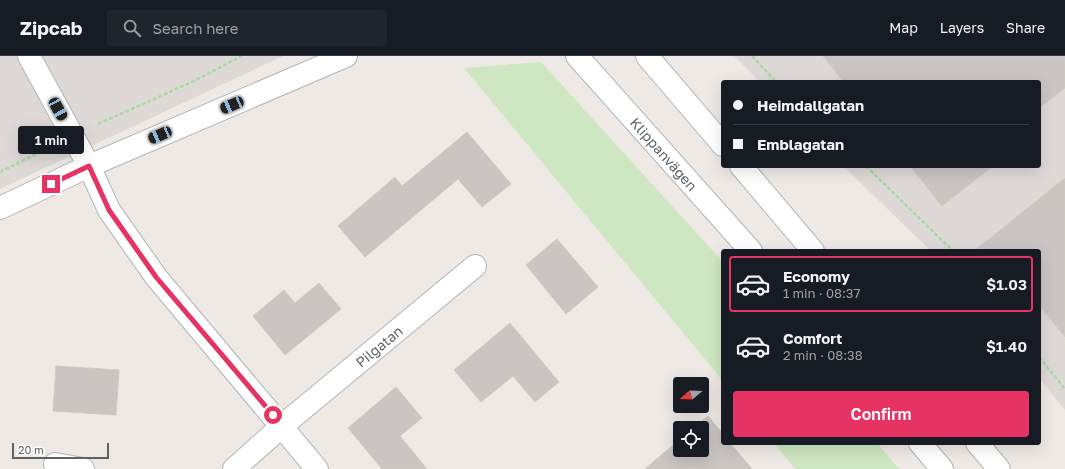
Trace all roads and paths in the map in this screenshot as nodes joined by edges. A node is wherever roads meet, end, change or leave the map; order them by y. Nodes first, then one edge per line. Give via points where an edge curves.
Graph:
1 (29, 56) edge
2 (242, 56) edge
3 (346, 56) edge
4 (578, 56) edge
5 (647, 56) edge
6 (752, 56) edge
7 (774, 80) edge
8 (72, 135) junction
9 (721, 143) edge
10 (89, 166) junction
11 (743, 168) edge
12 (868, 168) edge
13 (0, 172) edge
14 (0, 208) edge
15 (749, 249) edge
16 (811, 249) edge
17 (951, 249) edge
18 (475, 266) dead end
19 (1041, 359) edge
20 (1065, 389) edge
21 (282, 426) junction
22 (922, 445) edge
23 (979, 445) edge
24 (55, 464) dead end
25 (83, 469) edge
26 (234, 469) edge
27 (318, 469) edge
28 (942, 469) edge
29 (999, 469) edge

1 - 8 street
2 - 8 path via 192,82
3 - 10 street
4 - 15 street, Klippanvägen
5 - 9 street
6 - 7 path
8 - 10 street
8 - 13 path
10 - 14 street
10 - 21 street via 109,210 156,277
11 - 16 street
12 - 17 path
18 - 21 street, Pilgatan
19 - 20 path
21 - 26 street, Pilgatan
21 - 27 street
22 - 28 street
23 - 29 street
24 - 25 street

